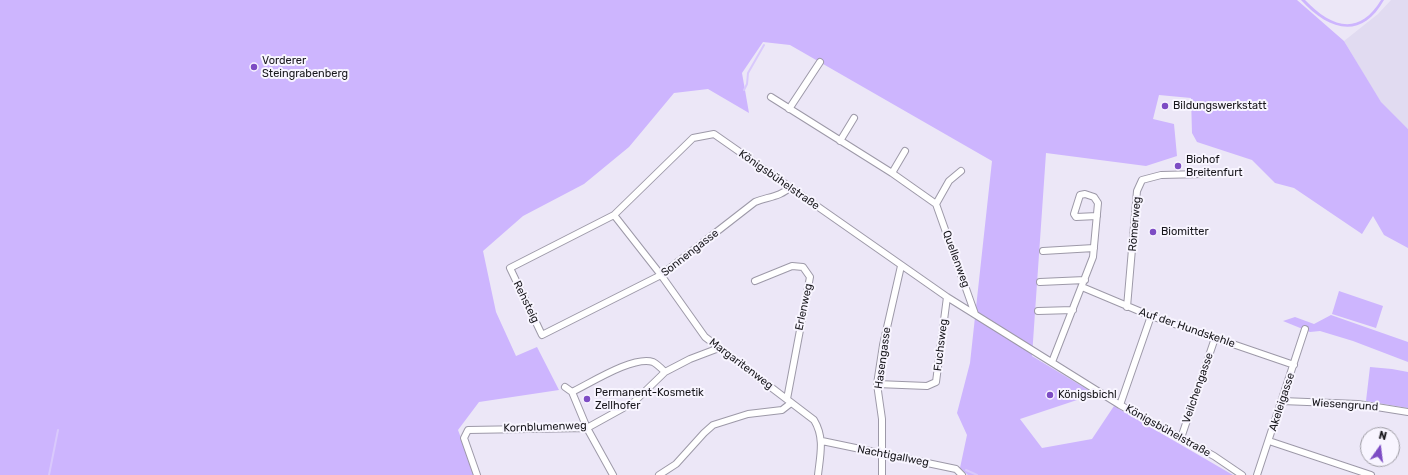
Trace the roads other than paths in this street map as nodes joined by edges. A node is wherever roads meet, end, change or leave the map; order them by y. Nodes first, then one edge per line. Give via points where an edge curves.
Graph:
1 (820, 62) dead end
2 (770, 97) dead end
3 (789, 109) junction
4 (854, 118) dead end
5 (840, 141) junction
6 (905, 151) dead end
7 (961, 171) dead end
8 (892, 173) junction
9 (1204, 174) dead end
10 (790, 187) junction
11 (936, 204) junction
12 (614, 215) junction
13 (1097, 216) junction
14 (1094, 248) junction
15 (1043, 251) dead end
16 (901, 266) junction
17 (510, 268) joint
18 (661, 275) junction
19 (1085, 280) junction
20 (755, 281) dead end
21 (1040, 282) dead end
22 (1082, 288) junction
23 (947, 297) junction
24 (1127, 307) junction
25 (1073, 310) junction
26 (1038, 311) dead end
27 (975, 314) junction
28 (1152, 316) junction
29 (1305, 329) dead end
30 (542, 335) joint
31 (1215, 338) junction
32 (719, 348) junction
33 (1052, 362) junction
34 (1294, 365) junction
35 (665, 372) junction
36 (877, 384) junction
37 (565, 387) dead end
38 (572, 392) junction
39 (789, 401) junction
40 (1282, 401) junction
41 (1120, 405) junction
42 (1408, 412) edge
43 (587, 428) junction
44 (1181, 438) junction
45 (822, 441) junction
46 (1269, 441) junction
47 (882, 455) junction
48 (477, 475) edge
49 (613, 475) edge
50 (659, 475) edge
51 (818, 475) edge
52 (882, 475) edge
53 (962, 475) edge
54 (1242, 475) edge
55 (1257, 475) edge
56 (1371, 475) edge

1 - 3 street
2 - 3 street
3 - 5 street
4 - 5 street
5 - 8 street
6 - 8 street
7 - 11 street via 949,181
8 - 11 street
9 - 24 street, Römerweg via 1161,175 1142,180 1137,190
10 - 12 street, Königsbühelstraße via 714,134 693,138
10 - 16 street, Königsbühelstraße
10 - 18 street, Sonnengasse via 781,194 755,202
11 - 27 street, Quellenweg
12 - 17 street, Königsbühelstraße
12 - 18 street, Margaritenweg
13 - 13 street via 1097,199 1085,194 1080,195 1074,214 1076,217
13 - 14 street
14 - 15 street
14 - 19 street
16 - 23 street, Königsbühelstraße
16 - 36 street, Hasengasse via 882,345
17 - 30 street, Rehsteig
18 - 30 street, Sonnengasse
18 - 32 street, Margaritenweg via 705,337
19 - 21 street
19 - 22 street
20 - 39 street, Erlenweg via 792,266 803,267 810,277
22 - 24 street, Auf der Hundskehle
22 - 25 street
23 - 27 street, Königsbühelstraße
23 - 36 street, Fuchsweg via 936,382 927,386
24 - 28 street, Auf der Hundskehle
25 - 26 street
25 - 33 street
27 - 33 street, Königsbühelstraße
28 - 31 street, Auf der Hundskehle
28 - 41 street
29 - 34 street, Akeleigasse
31 - 34 street, Auf der Hundskehle
31 - 44 street, Veilchengasse
32 - 35 street, Kornblumenweg
32 - 39 street, Margaritenweg
33 - 41 street, Königsbühelstraße
34 - 40 street, Akeleigasse
35 - 38 street via 653,362 638,362
35 - 43 street, Kornblumenweg via 634,402
36 - 47 street, Hasengasse via 882,419
37 - 38 street
38 - 43 street
39 - 45 street, Margaritenweg via 814,420
39 - 50 street via 782,410 748,414 713,425 676,464
40 - 42 street, Wiesengrund via 1358,404
40 - 46 street, Akeleigasse
41 - 44 street, Königsbühelstraße
43 - 48 street, Kornblumenweg via 468,430 464,438
43 - 49 street
44 - 54 street, Königsbühelstraße
45 - 47 street, Nachtigallweg
45 - 51 street, Margaritenweg
46 - 55 street, Akeleigasse
46 - 56 street
47 - 52 street, Hasengasse
47 - 53 street, Nachtigallweg via 956,469

